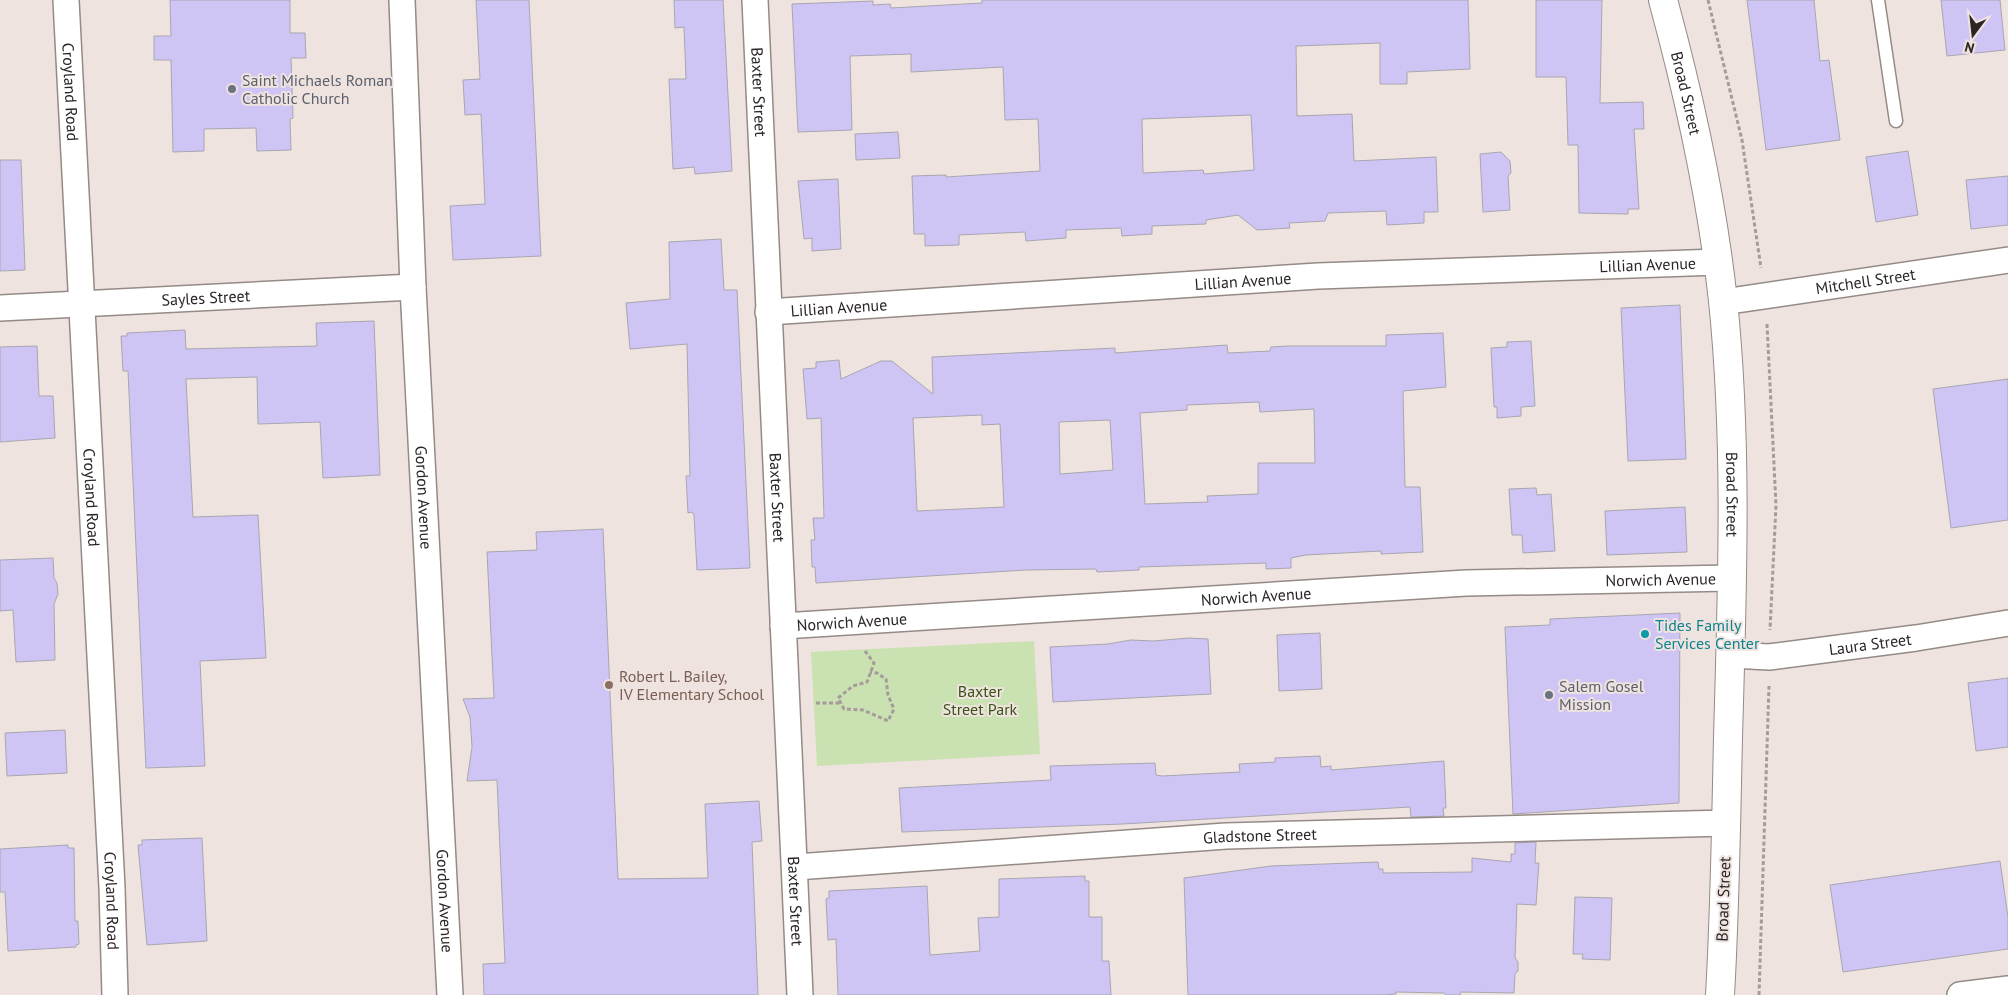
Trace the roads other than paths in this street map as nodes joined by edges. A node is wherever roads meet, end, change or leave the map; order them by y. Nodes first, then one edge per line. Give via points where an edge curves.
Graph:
1 (66, 0) edge
2 (402, 0) edge
3 (755, 0) edge
4 (1663, 0) edge
5 (1878, 0) edge
6 (1896, 121) dead end
7 (2008, 260) edge
8 (1718, 262) junction
9 (413, 287) junction
10 (1723, 302) junction
11 (80, 304) junction
12 (0, 308) edge
13 (768, 312) junction
14 (1731, 578) junction
15 (2008, 623) edge
16 (782, 626) junction
17 (1731, 655) junction
18 (1726, 822) junction
19 (796, 867) junction
20 (2008, 989) edge
21 (115, 995) edge
22 (450, 995) edge
23 (800, 995) edge
24 (1720, 995) edge
25 (1960, 995) edge

1 - 11 street, Croyland Road
2 - 9 street, Gordon Avenue
3 - 13 street, Baxter Street
4 - 8 main road, Broad Street via 1697,134
5 - 6 lane
7 - 10 street, Mitchell Street
8 - 10 main road, Broad Street
8 - 13 street, Lillian Avenue via 1318,276
9 - 11 street, Sayles Street
9 - 22 street, Gordon Avenue
10 - 14 main road, Broad Street via 1733,465
11 - 12 street, Sayles Street
11 - 21 street, Croyland Road via 112,878
13 - 16 street, Baxter Street
14 - 16 street, Norwich Avenue via 1466,583
14 - 17 main road, Broad Street
15 - 17 street, Laura Street via 1769,658
16 - 19 street, Baxter Street
17 - 18 main road, Broad Street
18 - 19 street, Gladstone Street via 1226,836
18 - 24 main road, Broad Street
19 - 23 street, Baxter Street
20 - 25 street

